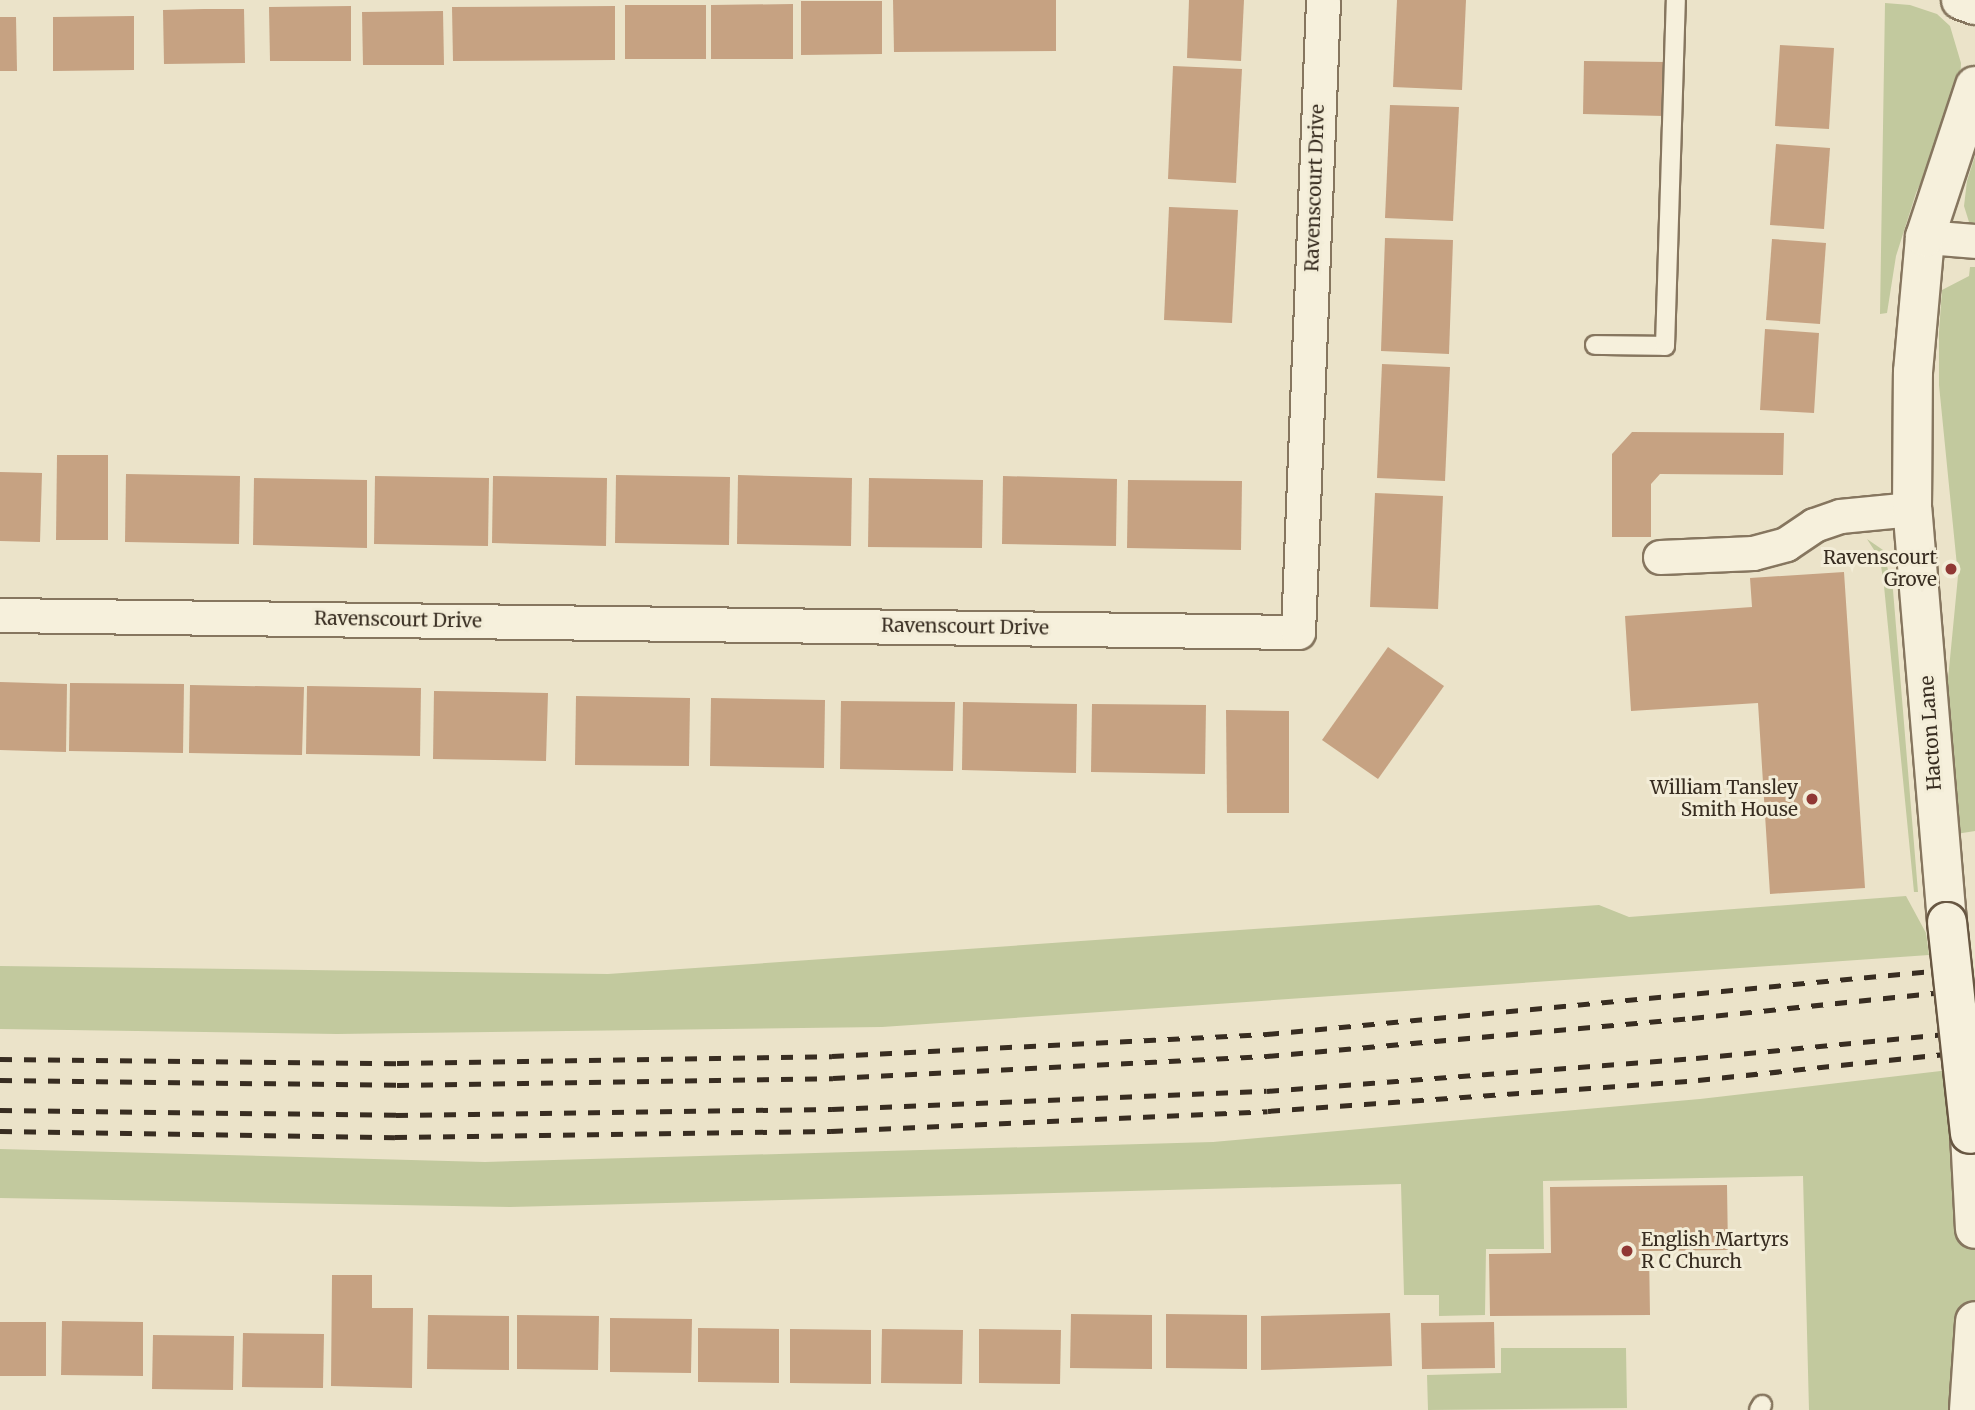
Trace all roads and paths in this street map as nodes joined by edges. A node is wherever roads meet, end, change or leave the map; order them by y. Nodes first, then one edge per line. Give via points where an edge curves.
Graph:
1 (1323, 0) edge
2 (1676, 0) edge
3 (1961, 0) edge
4 (1975, 5) edge
5 (1975, 86) edge
6 (1925, 237) junction
7 (1975, 241) edge
8 (1595, 345) dead end
9 (1912, 509) junction
10 (1660, 557) dead end
11 (0, 615) edge
12 (1975, 1229) edge
13 (1975, 1321) edge
14 (1969, 1410) edge

1 - 11 street, Ravenscourt Drive via 1298,632
2 - 8 lane via 1665,346
3 - 4 street
5 - 6 street, Hacton Lane
6 - 7 street
6 - 9 street, Hacton Lane via 1913,372
9 - 10 street via 1840,516 1815,525 1786,544 1753,553
9 - 12 street, Hacton Lane, bridge
13 - 14 street

